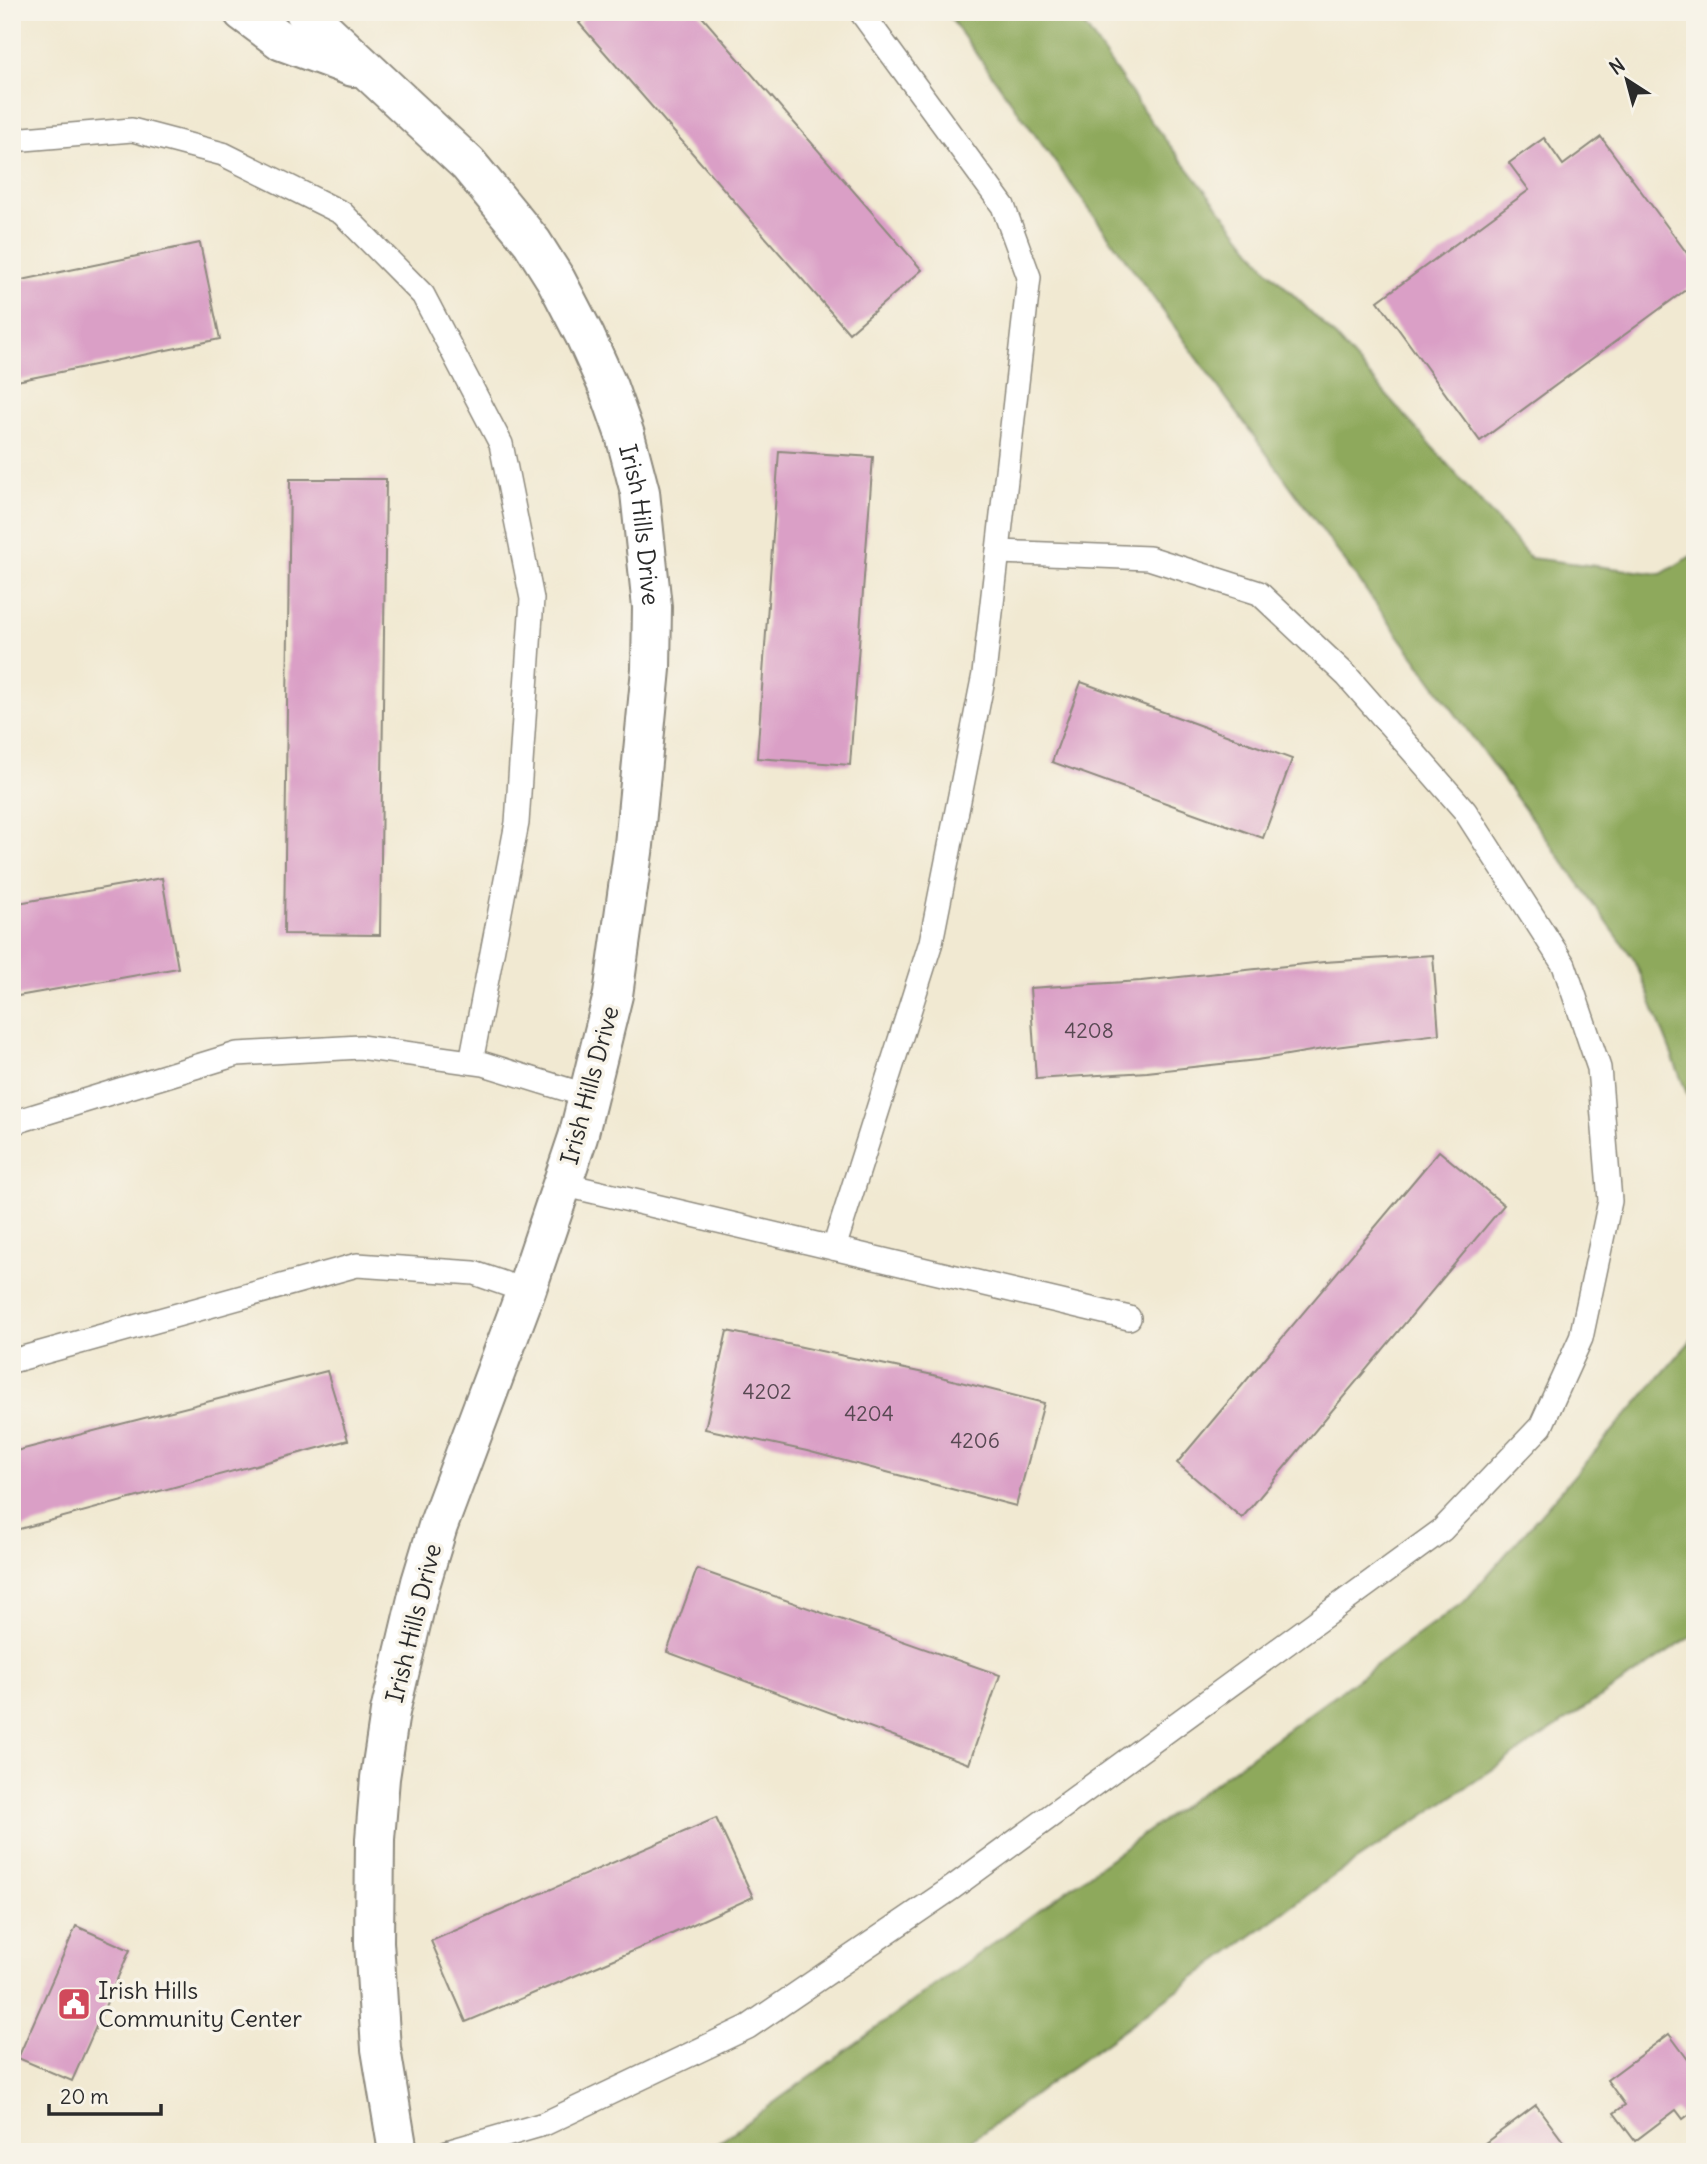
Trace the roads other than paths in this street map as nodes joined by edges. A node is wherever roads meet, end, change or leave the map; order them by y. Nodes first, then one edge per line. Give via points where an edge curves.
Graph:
1 (243, 12) edge
2 (305, 12) edge
3 (861, 12) edge
4 (376, 76) junction
5 (12, 140) edge
6 (998, 552) junction
7 (471, 1062) junction
8 (588, 1096) junction
9 (12, 1123) edge
10 (562, 1184) junction
11 (834, 1248) junction
12 (526, 1291) junction
13 (1129, 1318) dead end
14 (12, 1361) edge
15 (398, 2152) edge
16 (447, 2152) edge

1 - 4 street, Irish Hills Drive via 282,41
2 - 4 street, Irish Hills Drive
3 - 6 lane via 1003,206 1029,277
4 - 8 street, Irish Hills Drive via 468,164 532,242 556,280 608,387 640,492 652,607 651,669 634,845 612,995
5 - 7 lane via 132,130 223,154 342,213 423,295 501,443 532,599 517,823
6 - 11 lane via 984,674 931,942
6 - 16 lane via 1149,558 1259,593 1347,676 1465,811 1563,965 1599,1068 1610,1201 1581,1338 1541,1426 1442,1530 953,1888 748,2027 544,2124
7 - 8 lane
7 - 9 lane via 360,1047 237,1054
8 - 10 street, Irish Hills Drive
10 - 11 lane
10 - 12 street, Irish Hills Drive
11 - 13 lane
12 - 14 lane via 474,1273 357,1265
12 - 15 street, Irish Hills Drive via 421,1582 390,1712 380,1778 374,1942 381,2049

